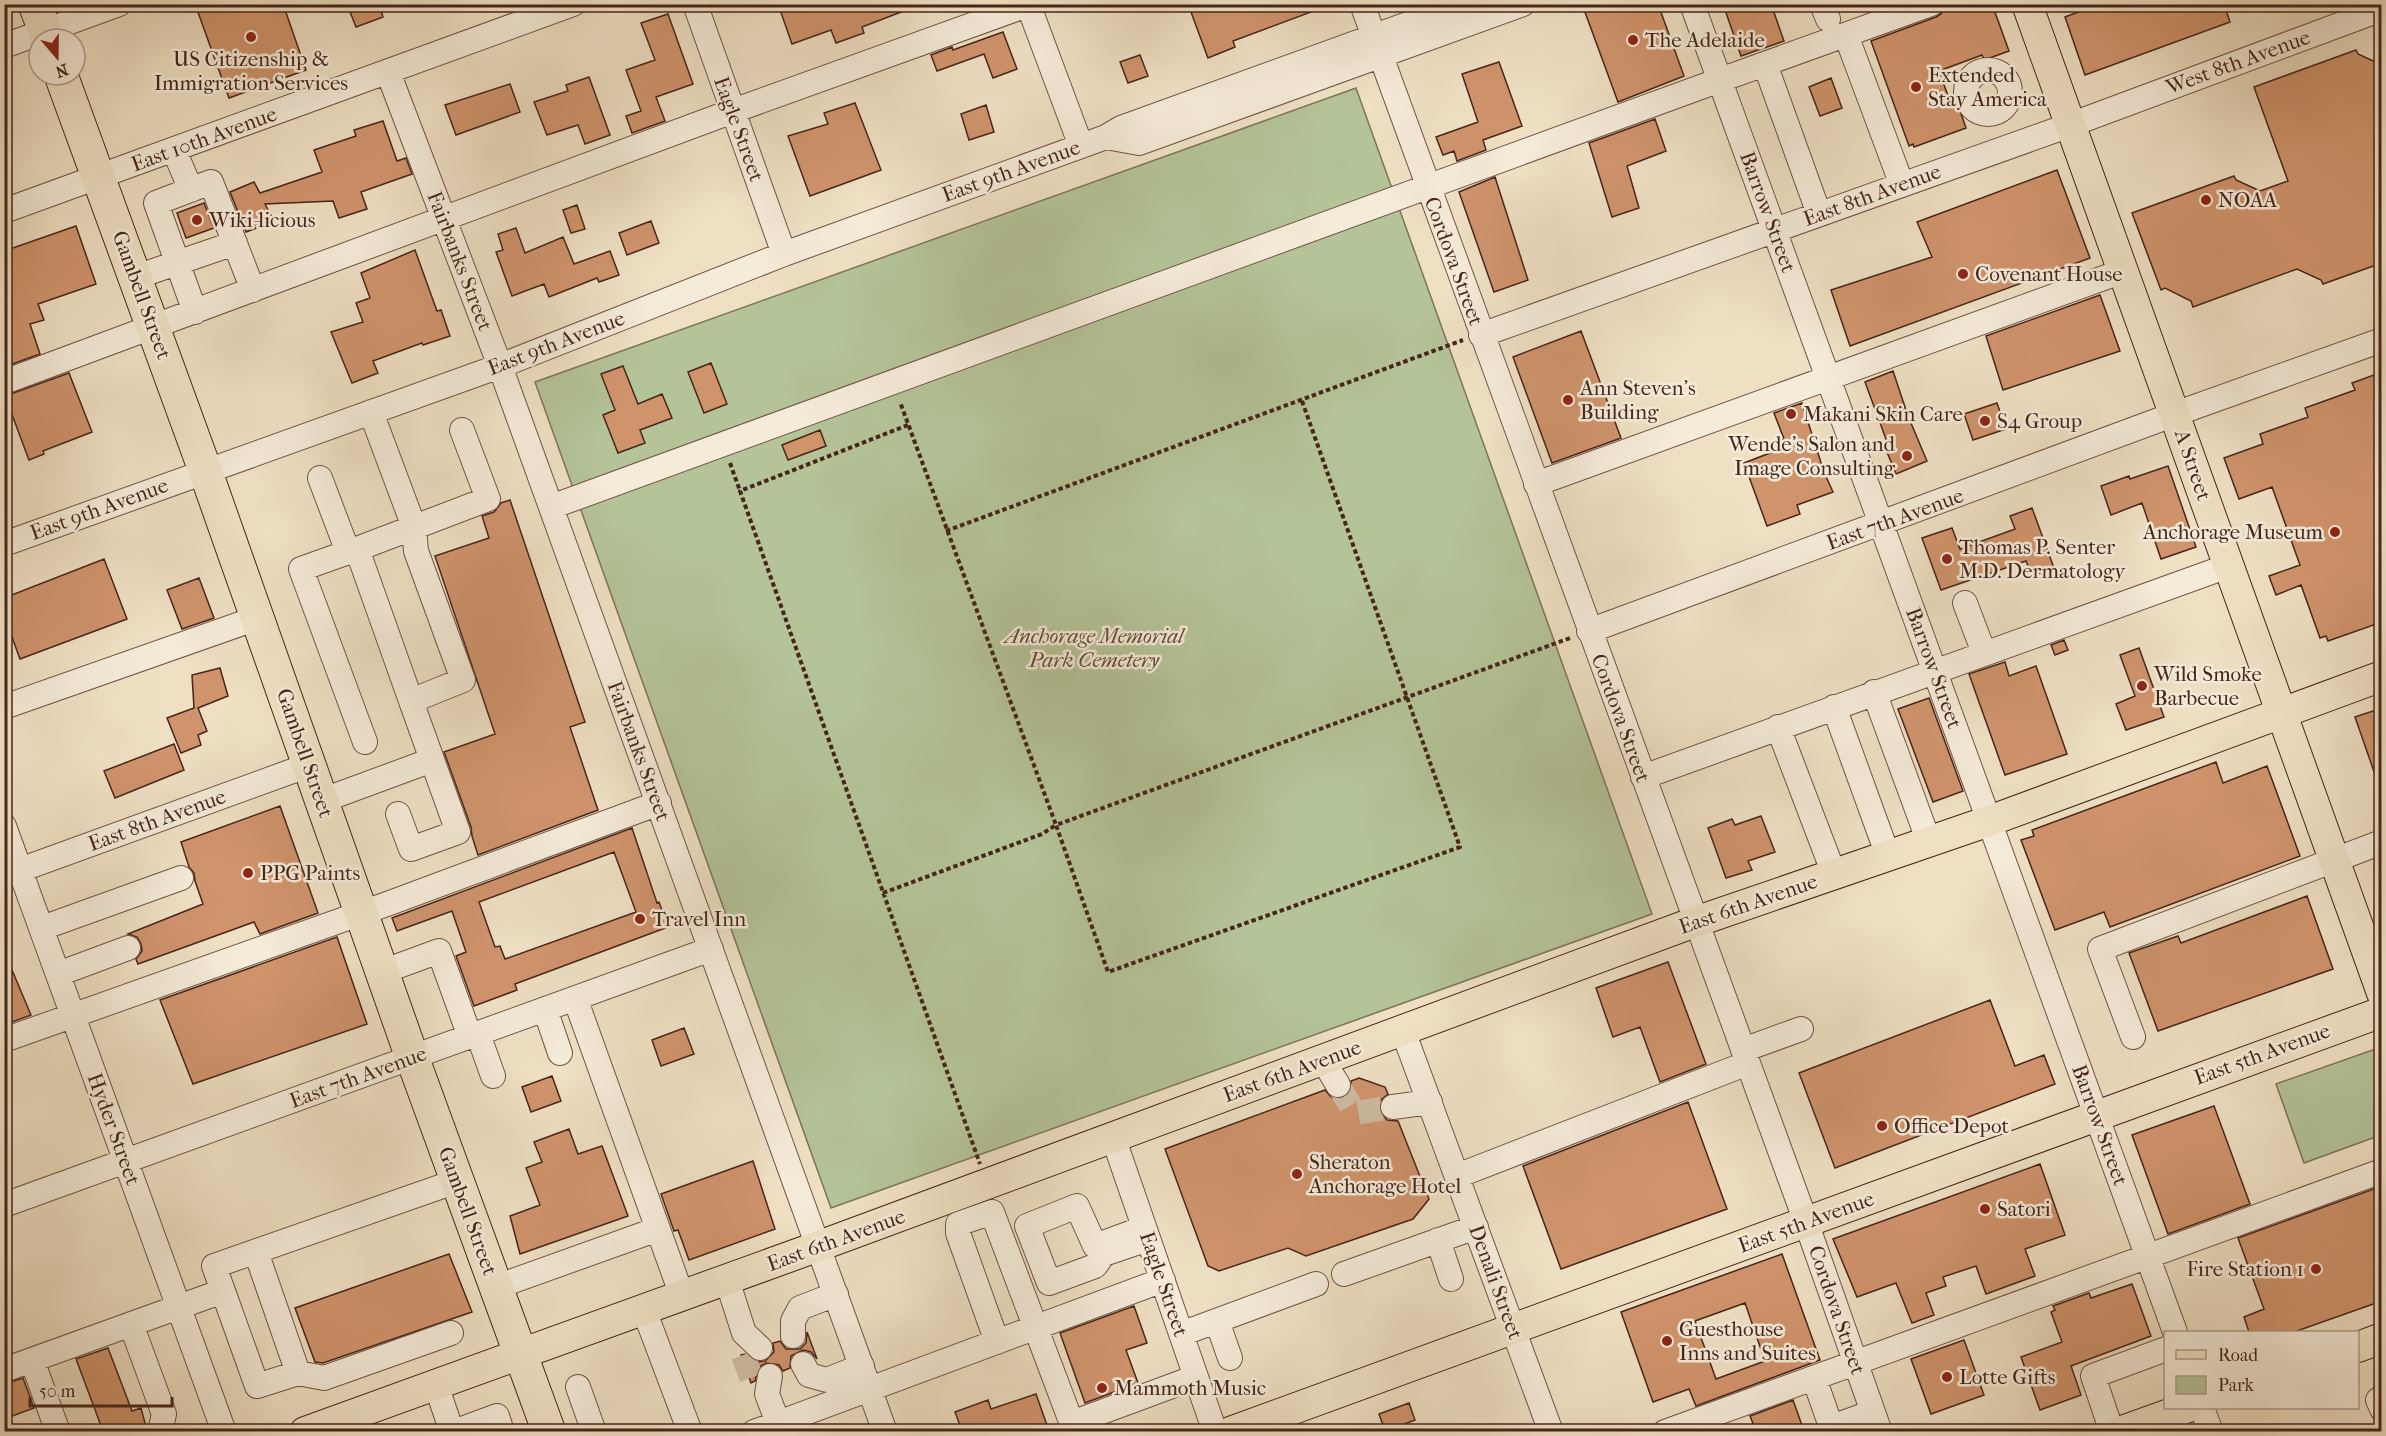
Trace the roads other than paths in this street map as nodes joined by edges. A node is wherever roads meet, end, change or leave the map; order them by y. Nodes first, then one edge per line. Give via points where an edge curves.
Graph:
1 (119, 4) edge
2 (573, 4) edge
3 (695, 4) edge
4 (1362, 4) edge
5 (1463, 4) edge
6 (1524, 4) edge
7 (1692, 4) edge
8 (1931, 4) edge
9 (1028, 5) edge
10 (2035, 7) edge
11 (2366, 10) edge
12 (534, 11) edge
13 (1884, 13) edge
14 (42, 25) edge
15 (1846, 35) junction
16 (4, 46) edge
17 (1377, 46) junction
18 (1764, 64) junction
19 (388, 72) junction
20 (1720, 80) junction
21 (66, 87) edge
22 (733, 111) junction
23 (1998, 112) dead end
24 (2082, 120) junction
25 (1081, 146) junction
26 (2011, 146) junction
27 (174, 150) junction
28 (100, 177) junction
29 (1902, 184) junction
30 (1427, 186) junction
31 (191, 190) junction
32 (4, 212) edge
33 (1819, 214) junction
34 (443, 218) junction
35 (1775, 230) junction
36 (235, 243) junction
37 (784, 254) junction
38 (178, 262) junction
39 (2123, 271) junction
40 (136, 277) junction
41 (253, 290) junction
42 (195, 312) junction
43 (154, 327) junction
44 (1481, 335) junction
45 (2382, 340) edge
46 (500, 366) junction
47 (1829, 379) junction
48 (4, 382) edge
49 (2188, 409) junction
50 (371, 412) junction
51 (462, 430) dead end
52 (205, 470) junction
53 (320, 478) dead end
54 (1536, 484) junction
55 (551, 507) junction
56 (1882, 524) junction
57 (414, 527) junction
58 (4, 544) edge
59 (352, 550) junction
60 (2228, 566) junction
61 (1965, 603) dead end
62 (257, 618) junction
63 (1590, 631) junction
64 (1984, 653) junction
65 (1935, 670) junction
66 (2382, 676) edge
67 (1874, 692) junction
68 (411, 701) junction
69 (4, 706) edge
70 (1834, 707) junction
71 (2280, 712) junction
72 (1778, 728) junction
73 (365, 741) dead end
74 (432, 760) junction
75 (309, 765) junction
76 (1643, 777) junction
77 (321, 801) junction
78 (658, 803) junction
79 (398, 814) dead end
80 (1989, 821) junction
81 (4, 826) edge
82 (1929, 842) junction
83 (2382, 842) edge
84 (1888, 855) junction
85 (2332, 860) junction
86 (12, 872) edge
87 (1834, 874) junction
88 (181, 878) dead end
89 (361, 913) junction
90 (1695, 922) junction
91 (42, 928) junction
92 (128, 948) dead end
93 (711, 949) junction
94 (382, 972) junction
95 (58, 974) junction
96 (2382, 993) edge
97 (575, 998) junction
98 (545, 1009) junction
99 (2382, 1012) edge
100 (73, 1015) junction
101 (1802, 1029) dead end
102 (1403, 1031) junction
103 (474, 1035) junction
104 (2133, 1037) dead end
105 (4, 1040) edge
106 (560, 1053) dead end
107 (412, 1057) junction
108 (1745, 1057) junction
109 (1323, 1060) junction
110 (493, 1076) dead end
111 (1338, 1085) tunnel mouth
112 (1430, 1102) junction
113 (1393, 1107) tunnel mouth
114 (2095, 1114) junction
115 (1113, 1137) junction
116 (126, 1161) junction
117 (2382, 1171) edge
118 (1457, 1176) junction
119 (457, 1181) junction
120 (4, 1205) edge
121 (1806, 1222) junction
122 (1476, 1227) junction
123 (658, 1229) junction
124 (1146, 1233) junction
125 (1438, 1240) junction
126 (819, 1246) junction
127 (256, 1252) junction
128 (2148, 1256) junction
129 (1344, 1274) dead end
130 (1451, 1279) dead end
131 (727, 1280) junction
132 (1162, 1280) junction
133 (1316, 1284) dead end
134 (496, 1287) junction
135 (223, 1291) junction
136 (836, 1294) junction
137 (682, 1296) junction
138 (179, 1307) junction
139 (644, 1310) junction
140 (1217, 1321) junction
141 (131, 1324) junction
142 (1036, 1328) junction
143 (1513, 1329) junction
144 (2175, 1331) edge
145 (451, 1333) dead end
146 (1181, 1334) junction
147 (793, 1336) dead end
148 (2382, 1338) edge
149 (997, 1342) junction
150 (750, 1347) tunnel mouth
151 (2359, 1347) edge
152 (2164, 1350) edge
153 (521, 1354) junction
154 (1230, 1358) dead end
155 (32, 1360) junction
156 (1855, 1362) junction
157 (803, 1364) dead end
158 (862, 1366) junction
159 (4, 1370) edge
160 (298, 1372) junction
161 (1196, 1377) junction
162 (1814, 1378) junction
163 (763, 1383) tunnel mouth
164 (436, 1384) junction
165 (578, 1387) dead end
166 (870, 1390) junction
167 (2180, 1409) edge
168 (2203, 1409) edge
169 (1876, 1422) edge
170 (777, 1423) junction
171 (1073, 1427) edge
172 (1832, 1429) edge
173 (58, 1431) edge
174 (160, 1431) edge
175 (224, 1431) edge
176 (304, 1431) edge
177 (453, 1431) edge
178 (502, 1431) edge
179 (549, 1431) edge
180 (594, 1431) edge
181 (690, 1431) edge
182 (754, 1431) edge
183 (885, 1431) edge
184 (1215, 1431) edge
185 (1230, 1431) edge
186 (1551, 1431) edge
187 (1665, 1431) edge
188 (2112, 1431) edge
189 (2120, 1431) edge
190 (2211, 1431) edge

1 - 14 street
2 - 12 street, East 10th Avenue
3 - 22 street, Eagle Street
4 - 17 street, Cordova Street
5 - 17 street, East 9th Avenue
6 - 17 street, East 9th Avenue
7 - 20 street, Barrow Street
8 - 13 street
9 - 22 street
9 - 25 street
10 - 24 main road, A Street
11 - 24 street, West 8th Avenue
12 - 19 street, East 10th Avenue
13 - 15 street
14 - 16 street
15 - 18 street
15 - 29 street
17 - 25 street, East 9th Avenue via 1121,128
17 - 30 street, Cordova Street
18 - 20 street
18 - 33 street
19 - 27 street, East 10th Avenue
19 - 34 street, Fairbanks Street
20 - 30 street
20 - 35 street, Barrow Street
21 - 28 highway, Gambell Street
22 - 34 street
22 - 37 street, Eagle Street
23 - 26 street
24 - 26 street, East 8th Avenue
24 - 39 main road, A Street
25 - 37 street, East 9th Avenue
26 - 29 street, East 8th Avenue
27 - 28 street, East 10th Avenue
27 - 31 street
28 - 32 street, East 10th Avenue
28 - 40 highway, Gambell Street
29 - 33 street, East 8th Avenue
30 - 44 street, Cordova Street
30 - 55 street
31 - 36 street via 211,183
31 - 38 street via 156,203
33 - 35 street, East 8th Avenue
34 - 41 street
34 - 46 street, Fairbanks Street
35 - 44 street, East 8th Avenue
35 - 47 street, Barrow Street
36 - 38 street
36 - 41 street
37 - 46 street, East 9th Avenue
38 - 40 street
38 - 42 street
39 - 47 street
39 - 49 main road, A Street
40 - 43 highway, Gambell Street
41 - 42 street
42 - 43 street
43 - 48 street
43 - 52 highway, Gambell Street
44 - 54 street, Cordova Street
45 - 49 street, East 7th Avenue
46 - 50 street, East 9th Avenue
46 - 55 street, Fairbanks Street
47 - 54 street
47 - 56 street, Barrow Street
49 - 56 street, East 7th Avenue
49 - 60 main road, A Street
50 - 52 street, East 9th Avenue
50 - 57 street
51 - 57 street via 488,499
52 - 58 street, East 9th Avenue
52 - 62 highway, Gambell Street
53 - 59 street
54 - 63 street, Cordova Street
55 - 78 street, Fairbanks Street
56 - 63 street, East 7th Avenue
56 - 65 street, Barrow Street
57 - 59 street
57 - 68 street via 416,551 463,680
59 - 68 street
59 - 73 street via 301,569
60 - 64 street
60 - 71 main road, A Street
61 - 64 street
62 - 69 street
62 - 75 highway, Gambell Street
63 - 76 street, Cordova Street
64 - 65 street
65 - 67 street
65 - 80 street, Barrow Street
66 - 71 main road, East 6th Avenue
67 - 70 street
67 - 82 street
68 - 74 street
70 - 72 street
70 - 84 street
71 - 80 main road, East 6th Avenue
71 - 85 main road, A Street
72 - 76 street
72 - 87 street
74 - 77 street
74 - 79 street via 458,832 411,849
75 - 77 highway, Gambell Street
75 - 86 street, East 8th Avenue
76 - 90 street, Cordova Street
77 - 89 highway, Gambell Street
78 - 89 street
78 - 93 street, Fairbanks Street
80 - 82 main road, East 6th Avenue
80 - 114 street, Barrow Street
81 - 86 street, Hyder Street
82 - 84 main road, East 6th Avenue
83 - 85 street
84 - 87 main road, East 6th Avenue
85 - 96 main road, A Street
85 - 104 street via 2100,949
86 - 91 street, Hyder Street
87 - 90 main road, East 6th Avenue
88 - 91 street
89 - 94 highway, Gambell Street
89 - 100 street
90 - 102 main road, East 6th Avenue
90 - 108 street, Cordova Street
91 - 95 street, Hyder Street
92 - 95 street
93 - 97 street, East 7th Avenue
93 - 126 street, Fairbanks Street
94 - 103 street via 439,951
94 - 107 highway, Gambell Street
95 - 100 street, Hyder Street
97 - 98 street, East 7th Avenue
97 - 123 street
98 - 103 street, East 7th Avenue
98 - 106 street
99 - 114 main road, East 5th Avenue
100 - 105 street
100 - 116 street, Hyder Street
101 - 108 street
102 - 109 main road, East 6th Avenue
102 - 112 street, Denali Street
103 - 107 street, East 7th Avenue
103 - 110 street
107 - 116 street, East 7th Avenue
107 - 119 highway, Gambell Street
108 - 118 street
108 - 121 street, Cordova Street
109 - 111 street
109 - 115 main road, East 6th Avenue
112 - 113 street
112 - 118 street, Denali Street
114 - 121 main road, East 5th Avenue
114 - 128 street, Barrow Street
115 - 124 street, Eagle Street
115 - 126 main road, East 6th Avenue
116 - 120 street, East 7th Avenue
116 - 138 street, Hyder Street
117 - 128 street
118 - 122 street, Denali Street
119 - 127 street
119 - 134 highway, Gambell Street
121 - 143 main road, East 5th Avenue
121 - 156 street, Cordova Street
122 - 125 street
122 - 143 street, Denali Street
123 - 134 street
123 - 137 street
124 - 124 street via 1095,1246 1077,1206 1027,1226 1049,1283 1095,1266 1104,1254
124 - 132 street, Eagle Street
125 - 129 street
125 - 130 street
126 - 131 main road, East 6th Avenue
126 - 136 street, Fairbanks Street
127 - 135 street via 214,1266
127 - 160 street
128 - 144 street, Barrow Street
128 - 156 street
131 - 137 main road, East 6th Avenue
131 - 150 street
132 - 142 street
132 - 146 street, Eagle Street
133 - 140 street
134 - 153 highway, Gambell Street
135 - 138 street
135 - 160 street via 257,1386
136 - 147 street via 800,1308 793,1322
136 - 158 street, Fairbanks Street
137 - 139 main road, East 6th Avenue
138 - 141 street
138 - 175 street, Hyder Street
139 - 153 main road, East 6th Avenue
139 - 181 street
140 - 146 street
140 - 154 street
141 - 155 street
141 - 174 street via 164,1414
142 - 149 street
142 - 149 street via 992,1212 958,1224
142 - 171 street
143 - 185 main road, East 5th Avenue
143 - 186 street, Denali Street
145 - 160 street via 324,1378
146 - 161 street, Eagle Street
148 - 151 main road
149 - 166 street
152 - 188 street via 2093,1376
153 - 164 main road, East 6th Avenue
153 - 179 highway, Gambell Street
155 - 159 street
155 - 173 street
156 - 162 street
156 - 169 street, Cordova Street
157 - 158 street via 809,1375 826,1380
158 - 166 street, Fairbanks Street
161 - 171 street
161 - 184 street, Eagle Street
162 - 172 street
162 - 187 street
163 - 170 street
164 - 176 main road, East 6th Avenue
164 - 177 street
165 - 180 street
166 - 170 street
166 - 183 street, Fairbanks Street
167 - 189 main road
168 - 190 street
169 - 172 street
170 - 182 street
177 - 178 street via 497,1416

